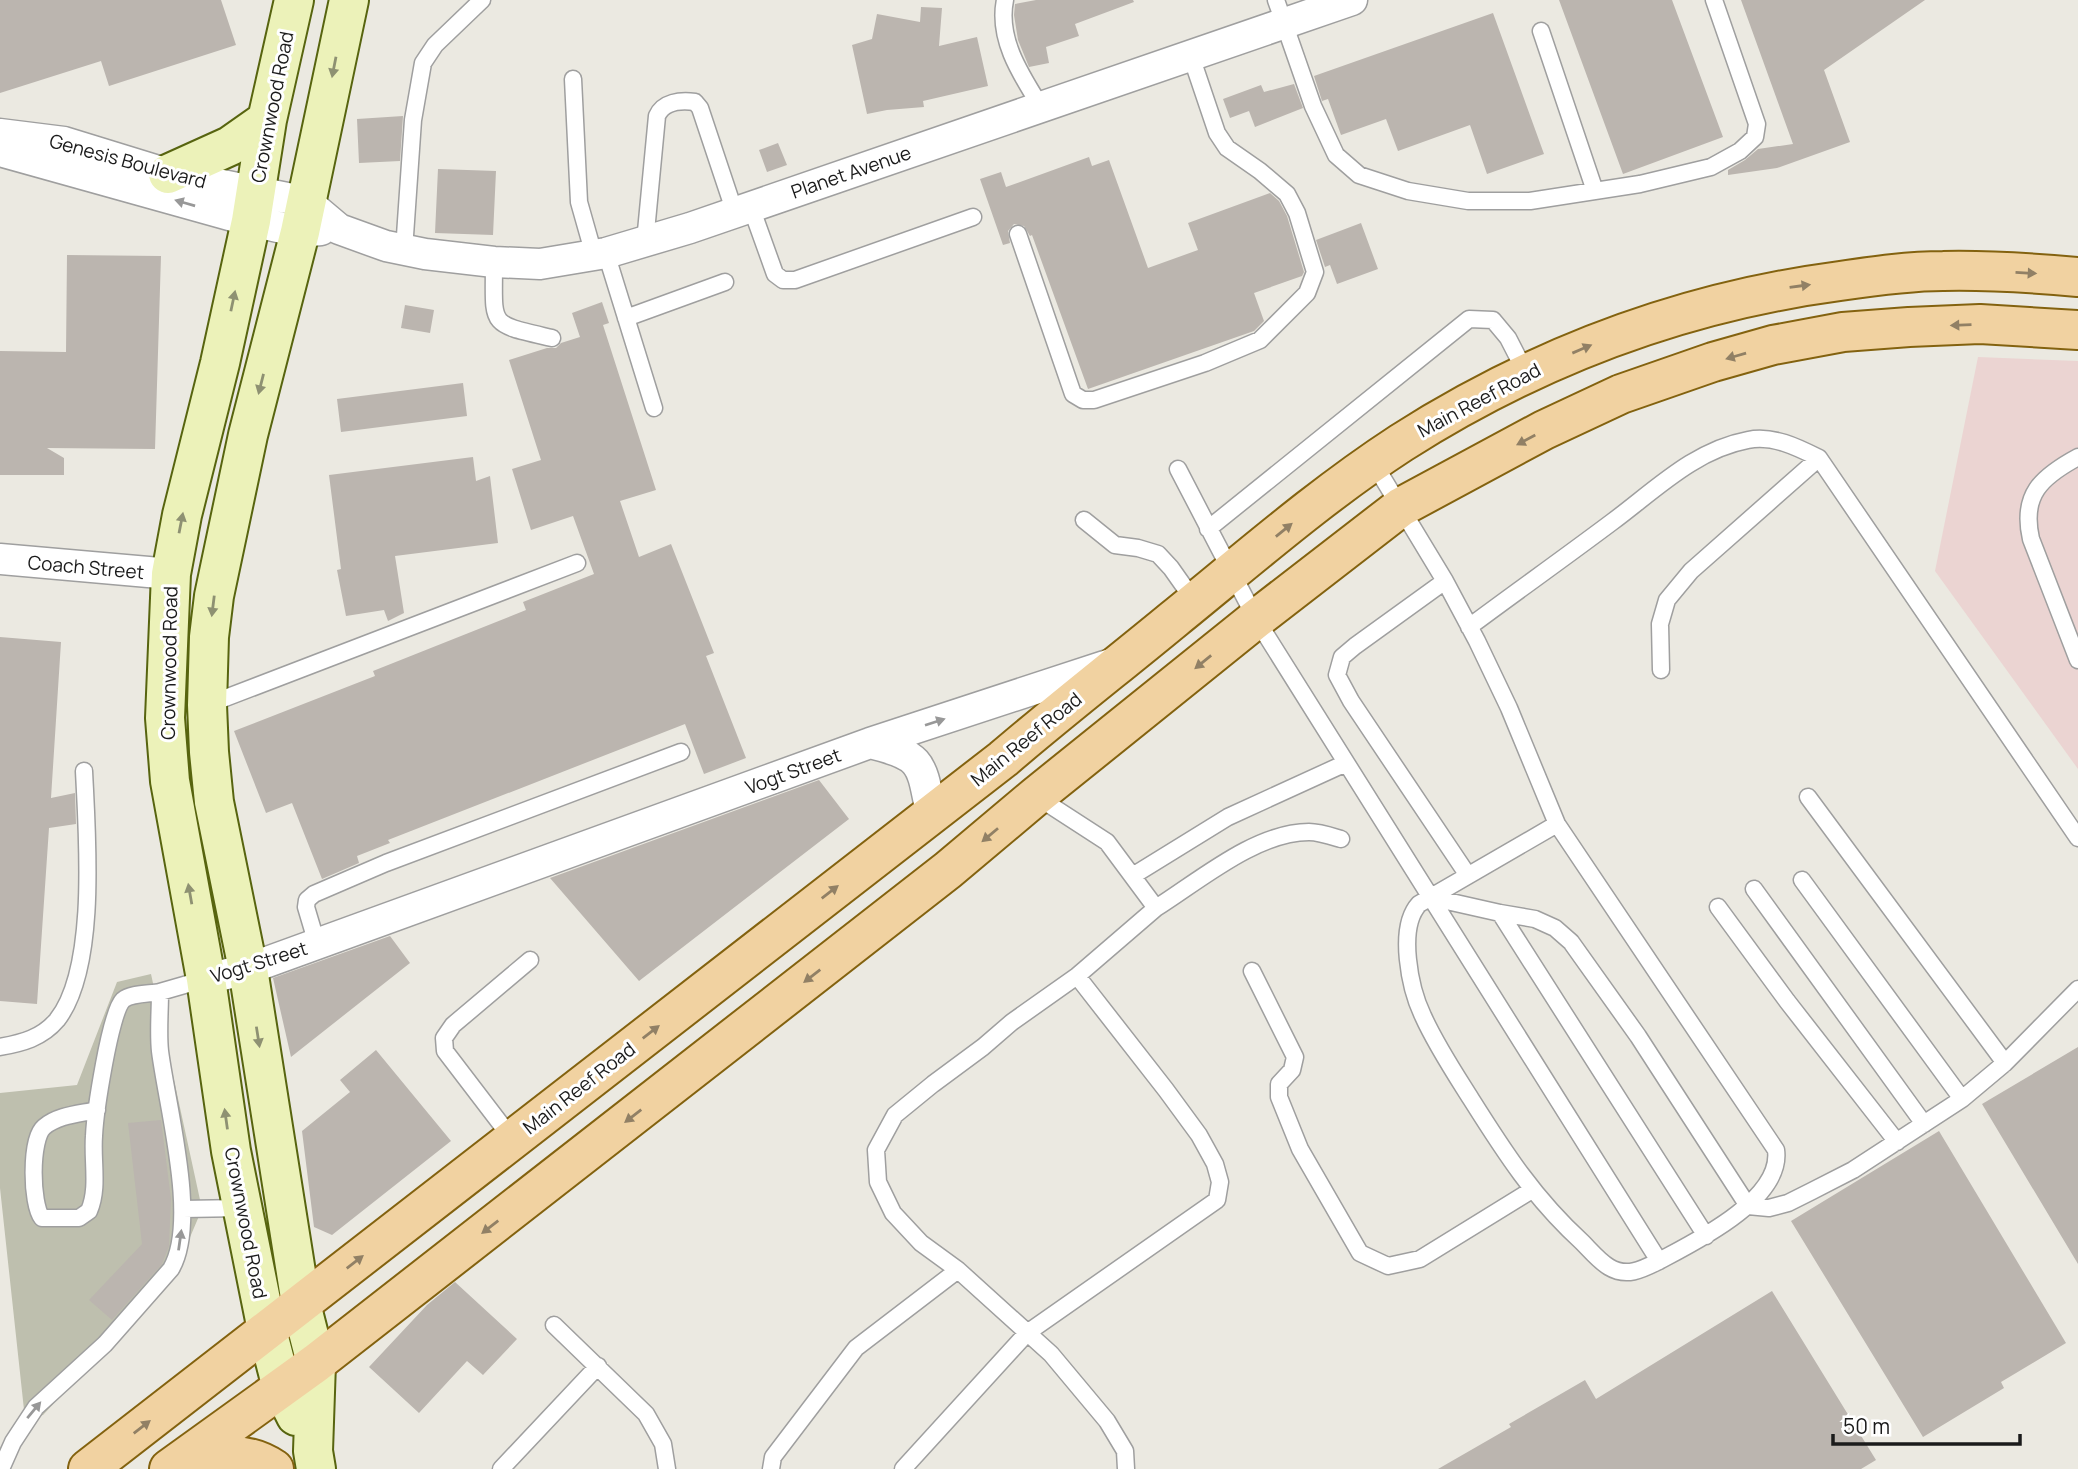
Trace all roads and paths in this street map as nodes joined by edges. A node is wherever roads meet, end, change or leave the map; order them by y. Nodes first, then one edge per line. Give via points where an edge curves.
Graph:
1 (294, 0) edge
2 (349, 0) edge
3 (482, 0) edge
4 (1005, 0) edge
5 (1352, 0) edge
6 (1714, 0) edge
7 (1281, 12) edge
8 (1541, 31) dead end
9 (1191, 55) junction
10 (573, 79) dead end
11 (1041, 107) junction
12 (267, 120) junction
13 (0, 134) edge
14 (0, 150) edge
15 (168, 173) junction
16 (1595, 191) junction
17 (253, 207) junction
18 (743, 210) junction
19 (303, 217) junction
20 (973, 217) dead end
21 (1017, 234) dead end
22 (645, 242) junction
23 (404, 250) junction
24 (600, 254) junction
25 (494, 262) junction
26 (2078, 277) edge
27 (725, 282) dead end
28 (626, 318) junction
29 (2078, 330) edge
30 (552, 338) dead end
31 (1526, 373) junction
32 (654, 408) dead end
33 (2078, 457) edge
34 (1819, 458) junction
35 (1373, 462) junction
36 (1178, 468) dead end
37 (1401, 507) junction
38 (1084, 520) dead end
39 (1208, 529) junction
40 (0, 559) edge
41 (577, 563) dead end
42 (1231, 573) junction
43 (172, 574) junction
44 (1445, 582) junction
45 (1195, 602) junction
46 (1256, 619) junction
47 (1469, 627) junction
48 (1125, 660) junction
49 (2078, 660) edge
50 (1661, 670) dead end
51 (207, 705) junction
52 (870, 743) junction
53 (681, 752) dead end
54 (1003, 759) junction
55 (1346, 763) junction
56 (84, 771) dead end
57 (1035, 796) junction
58 (1808, 797) dead end
59 (931, 813) junction
60 (1557, 824) junction
61 (2078, 838) edge
62 (1340, 839) dead end
63 (1467, 874) junction
64 (1134, 876) junction
65 (1802, 880) dead end
66 (1754, 889) dead end
67 (1429, 897) junction
68 (1718, 907) dead end
69 (1156, 908) junction
70 (1500, 913) junction
71 (317, 944) junction
72 (530, 960) dead end
73 (248, 969) junction
74 (1252, 971) dead end
75 (1077, 976) junction
76 (206, 979) junction
77 (2078, 989) edge
78 (160, 992) junction
79 (0, 1047) edge
80 (2005, 1063) junction
81 (1962, 1099) junction
82 (96, 1110) junction
83 (1924, 1124) junction
84 (513, 1140) junction
85 (1897, 1142) junction
86 (1532, 1190) junction
87 (1748, 1206) junction
88 (242, 1208) junction
89 (183, 1209) junction
90 (1706, 1236) junction
91 (1659, 1261) junction
92 (958, 1270) junction
93 (301, 1304) junction
94 (554, 1325) dead end
95 (267, 1330) junction
96 (1027, 1333) junction
97 (316, 1363) junction
98 (598, 1366) junction
99 (282, 1388) junction
100 (315, 1460) edge
101 (1, 1469) edge
102 (88, 1469) edge
103 (170, 1469) edge
104 (274, 1469) edge
105 (501, 1469) edge
106 (667, 1469) edge
107 (771, 1469) edge
108 (903, 1469) edge
109 (1126, 1469) edge

1 - 12 main road, Crownwood Road
2 -> 19 main road, Crownwood Road
3 - 23 lane via 435,45 423,63 413,120
4 - 11 lane via 1003,19 1014,64
5 - 7 street, Planet Avenue
6 - 16 lane via 1750,100 1757,124 1755,137 1711,167
7 - 9 street, Planet Avenue
7 - 16 lane via 1313,106 1336,155 1359,175 1408,191 1468,201 1530,201
8 - 16 lane
9 - 11 street, Planet Avenue
9 - 21 lane via 1217,133 1227,148 1287,194 1297,213 1315,272 1307,293 1260,341 1083,400 1073,394
10 - 24 lane via 579,202
11 - 18 street, Planet Avenue
12 - 15 main road via 229,146
12 - 17 main road, Crownwood Road
13 - 15 street, Genesis Boulevard via 64,142
17 -> 14 street, Genesis Boulevard
15 - 17 street, Genesis Boulevard
17 - 19 street, Planet Avenue
43 -> 17 main road, Crownwood Road
18 - 20 lane via 775,274 783,280 795,280
18 - 22 street, Planet Avenue
18 - 22 lane via 700,108 689,101 668,104 657,116
19 - 23 street, Planet Avenue
19 -> 51 main road, Crownwood Road via 248,435 214,596
22 - 24 street, Planet Avenue
23 - 25 street, Planet Avenue
24 - 25 street, Planet Avenue via 540,264
24 - 28 lane
25 - 30 lane via 498,321 507,328
31 -> 26 main road, Main Reef Road via 1651,322 1791,287 1940,271
27 - 28 lane
28 - 32 lane
29 -> 37 main road via 1980,324 1909,327 1843,332 1773,345 1621,394
31 - 35 main road, Main Reef Road
31 - 39 lane via 1493,320 1469,320
33 - 49 lane via 2055,469 2039,485 2029,501 2026,519
34 - 47 lane via 1786,442 1750,439 1712,450 1648,492
34 - 50 lane via 1691,572 1667,600 1660,624
34 - 61 lane
35 - 37 lane
42 -> 35 main road, Main Reef Road
36 - 39 lane
37 - 44 lane
37 - 46 main road
38 - 45 lane via 1115,545 1157,554
39 - 42 lane
40 - 43 street, Coach Street
41 - 51 lane
42 - 45 main road, Main Reef Road
42 - 46 lane
76 -> 43 main road, Crownwood Road via 170,781 165,718
44 - 47 lane
44 - 63 lane via 1342,657 1337,676
45 - 48 main road, Main Reef Road
46 - 55 lane
46 -> 57 main road
47 - 60 lane
52 -> 48 street, Vogt Street
48 - 54 main road, Main Reef Road
51 - 73 main road, Crownwood Road via 214,802
52 - 59 street via 917,761
52 - 71 street, Vogt Street
53 - 71 lane via 314,894 306,907
54 - 57 main road
54 - 59 main road, Main Reef Road
55 - 64 lane via 1228,817
55 - 67 lane
56 - 79 lane via 87,890 71,994 58,1019 44,1032 23,1043
57 - 64 lane via 1107,842
57 -> 97 main road via 948,870
58 - 80 lane
84 -> 59 main road, Main Reef Road
60 - 63 lane
60 - 87 lane via 1776,1150 1776,1170
62 - 69 lane via 1311,832 1262,842
63 - 67 lane
64 - 69 lane
65 - 81 lane
66 - 83 lane
67 - 70 lane
67 - 86 lane via 1412,911 1408,923 1411,983 1439,1049
67 - 91 lane
68 - 85 lane
69 - 75 lane
70 - 87 lane via 1535,919 1571,942
70 - 90 lane
71 - 73 street, Vogt Street
72 - 84 lane via 443,1038 445,1051
73 - 76 street, Vogt Street
73 -> 93 main road, Crownwood Road
74 - 86 lane via 1295,1057 1292,1070 1279,1084 1279,1097 1300,1150 1360,1253 1388,1266 1420,1259
75 - 92 lane via 895,1115 876,1150 878,1182 893,1213 921,1243
75 - 96 lane via 1199,1135 1220,1182 1217,1200
76 - 78 lane, Vogt Street
88 -> 76 main road, Crownwood Road
77 - 80 lane
78 - 82 lane, Vogt Street via 122,1001 111,1032
78 - 89 lane via 160,1051
80 - 81 lane
81 - 83 lane
82 - 82 lane via 94,1191 89,1211 79,1217 42,1217 35,1199 34,1158 41,1129 62,1118
83 - 85 lane
93 -> 84 main road, Main Reef Road
85 - 87 lane via 1788,1203 1769,1208
86 - 91 lane via 1609,1268 1635,1272
87 - 90 lane
88 - 89 lane
88 - 95 main road, Crownwood Road
101 -> 89 lane via 36,1407 105,1344 171,1269 178,1254
90 - 91 lane
92 - 96 lane
92 - 107 lane via 856,1348 773,1457
93 - 95 main road, Main Reef Road
93 - 97 main road, Crownwood Road
94 - 98 lane
95 - 99 main road, Crownwood Road
102 -> 95 main road, Main Reef Road
96 - 108 lane
96 - 109 lane via 1051,1354 1107,1421 1125,1451
97 - 99 main road
97 - 100 main road, Crownwood Road
98 - 105 lane
98 - 106 lane via 646,1414 663,1444
99 - 100 main road, Crownwood Road
99 - 103 main road
103 - 104 main road via 225,1455 250,1457

